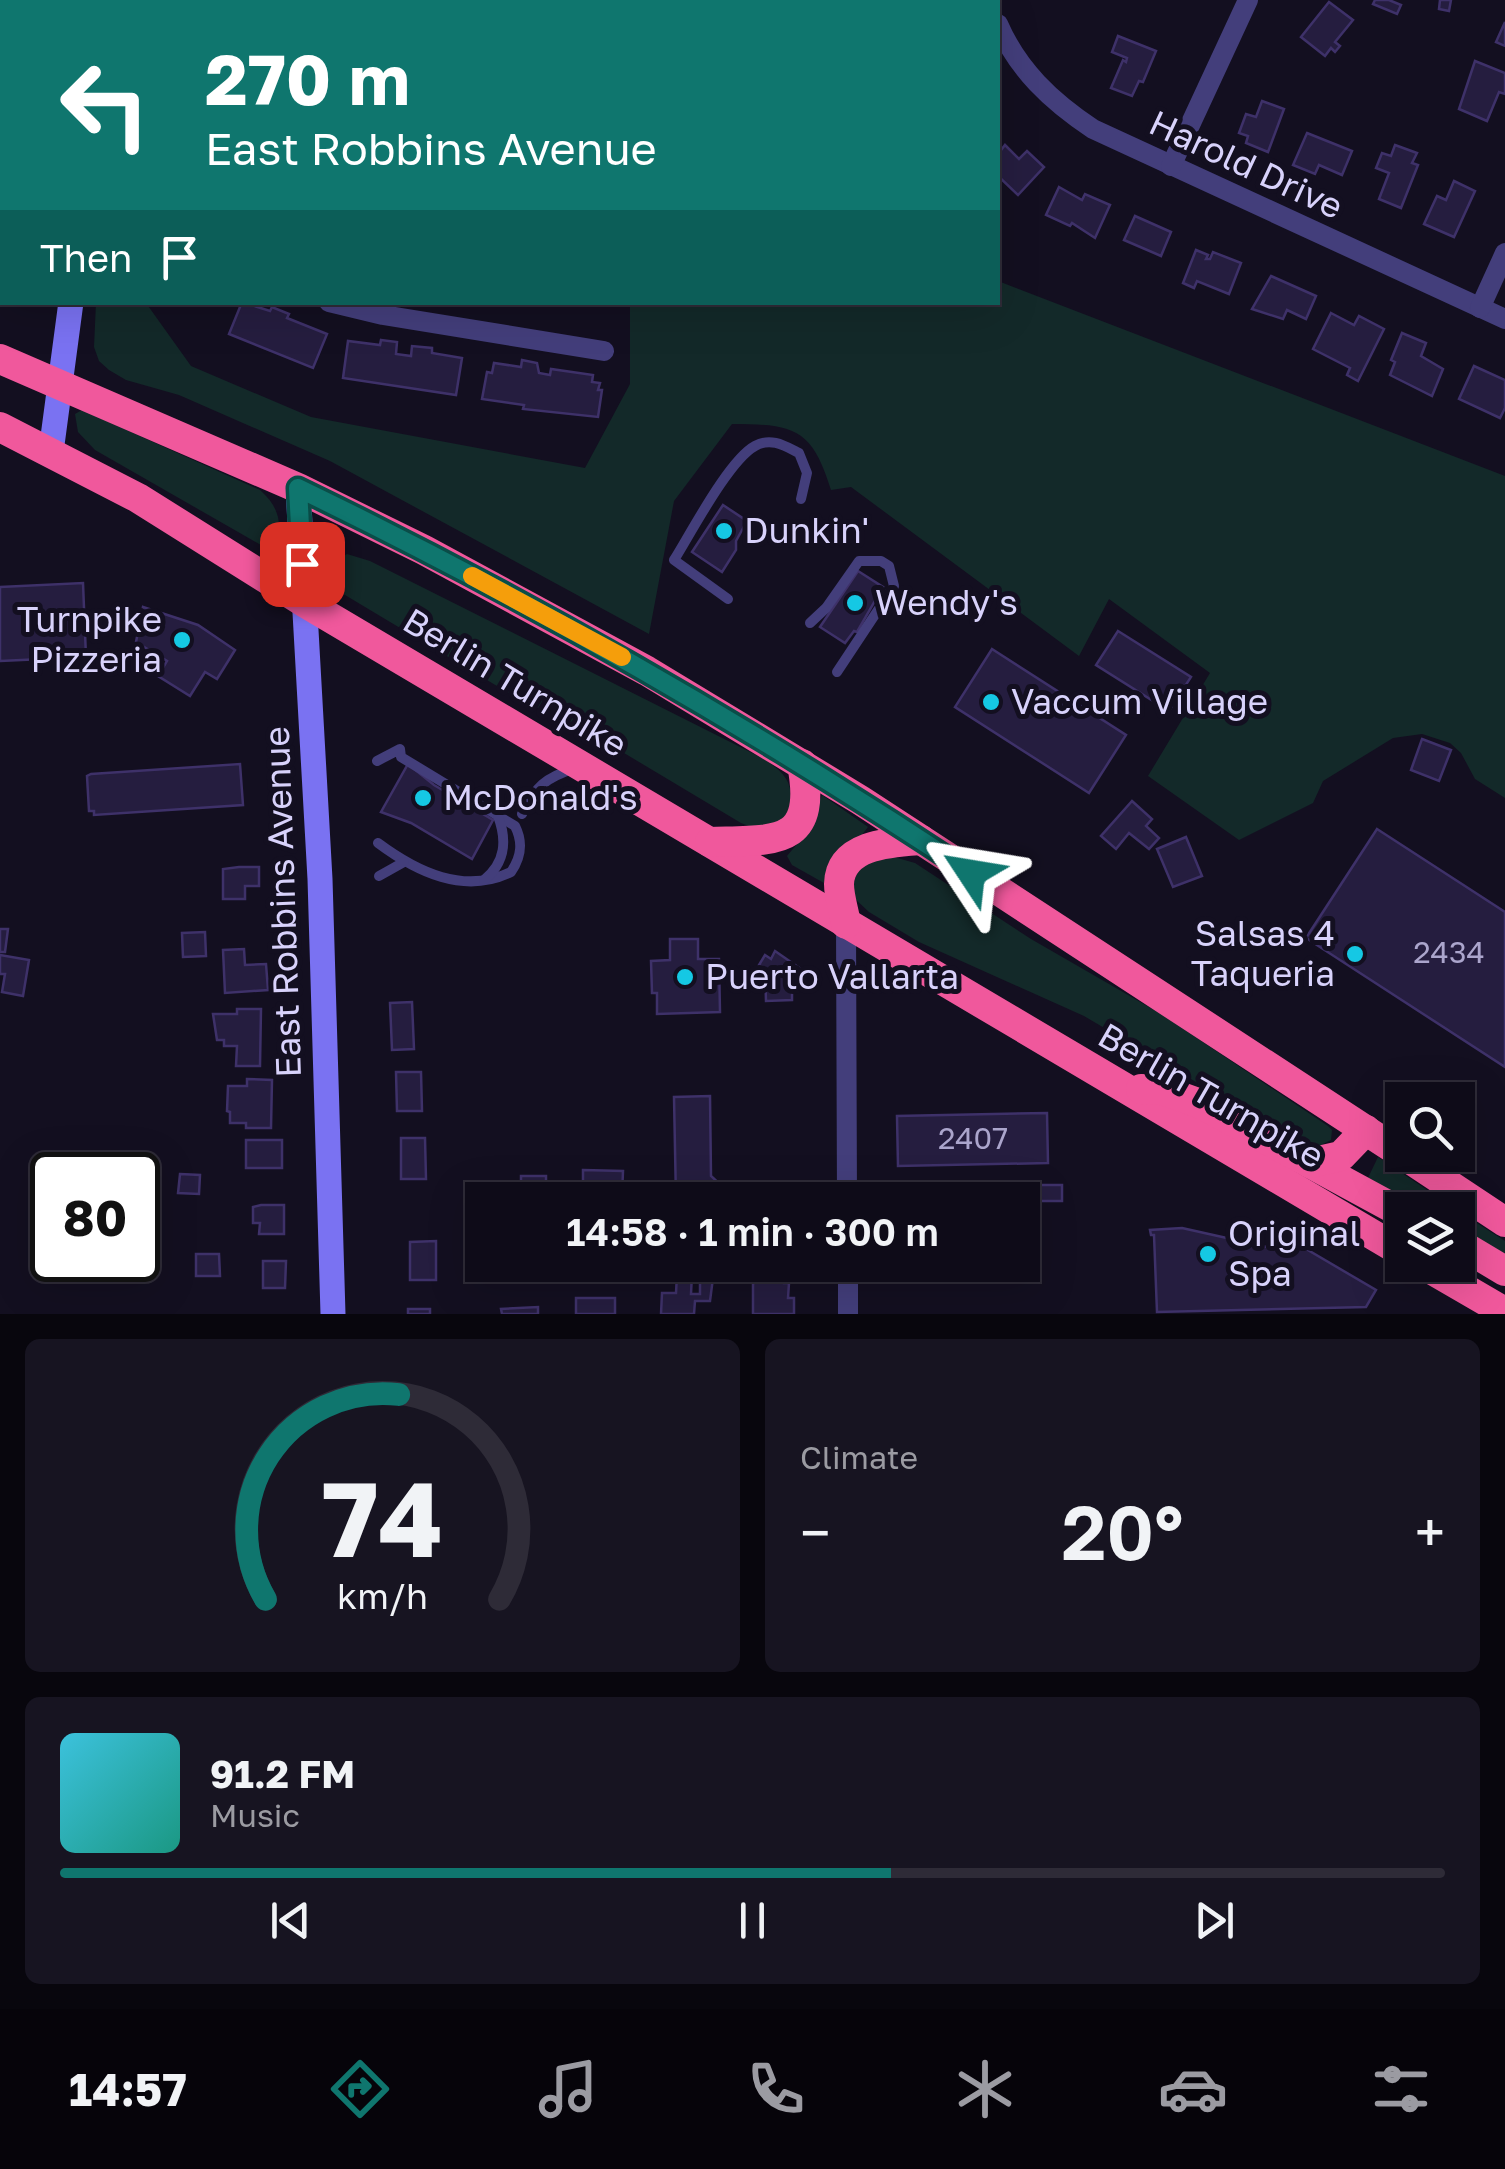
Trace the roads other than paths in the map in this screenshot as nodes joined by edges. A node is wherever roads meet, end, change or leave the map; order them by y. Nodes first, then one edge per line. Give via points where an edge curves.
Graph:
1 (1248, 0) edge
2 (1000, 27) edge
3 (1171, 166) junction
4 (1505, 253) edge
5 (71, 305) edge
6 (357, 306) edge
7 (1480, 308) junction
8 (1505, 319) edge
9 (604, 351) dead end
10 (0, 359) edge
11 (60, 384) junction
12 (0, 427) edge
13 (51, 452) junction
14 (298, 488) junction
15 (800, 498) dead end
16 (728, 599) dead end
17 (304, 602) junction
18 (810, 623) dead end
19 (837, 672) dead end
20 (377, 761) dead end
21 (802, 764) junction
22 (580, 766) junction
23 (522, 814) dead end
24 (498, 816) junction
25 (921, 840) junction
26 (710, 842) junction
27 (378, 843) dead end
28 (404, 862) junction
29 (379, 876) dead end
30 (479, 884) junction
31 (846, 924) junction
32 (1123, 1088) junction
33 (1366, 1130) junction
34 (1385, 1143) edge
35 (1310, 1163) junction
36 (1429, 1172) edge
37 (848, 1182) edge
38 (1385, 1203) edge
39 (1505, 1222) edge
40 (1385, 1242) edge
41 (1475, 1253) edge
42 (1505, 1271) edge
43 (848, 1282) edge
44 (1450, 1282) edge
45 (1492, 1309) edge
46 (332, 1314) edge
47 (848, 1314) edge

1 - 3 street
2 - 3 street, Harold Drive via 1031,78 1058,104 1116,142
3 - 7 street, Harold Drive
4 - 7 street
5 - 11 main road
6 - 9 street
7 - 8 street, Harold Drive
10 - 11 highway, Berlin Turnpike
11 - 13 main road
11 - 14 highway, Berlin Turnpike
12 - 13 highway, Berlin Turnpike
13 - 17 highway, Berlin Turnpike
14 - 17 main road, East Robbins Avenue
14 - 21 highway, Berlin Turnpike via 590,639
15 - 16 lane via 807,473 799,452 776,442 756,445 734,465 674,560
17 - 22 highway, Berlin Turnpike
17 - 46 main road, East Robbins Avenue via 320,872
18 - 19 lane via 859,561 889,566 894,586
20 - 24 lane via 400,748 401,757
21 - 25 highway, Berlin Turnpike
21 - 26 highway via 807,790 797,826 783,838
22 - 23 lane via 549,776
22 - 26 highway, Berlin Turnpike
24 - 30 lane via 503,850
24 - 30 lane via 515,826 521,851 512,872
25 - 31 highway via 854,855 839,883
25 - 33 highway, Berlin Turnpike
26 - 31 highway, Berlin Turnpike
27 - 28 lane
28 - 29 lane
28 - 30 lane
31 - 32 highway, Berlin Turnpike
31 - 37 street
32 - 35 highway via 1162,1090 1201,1104
32 - 40 highway, Berlin Turnpike
33 - 34 highway, Berlin Turnpike
33 - 35 highway via 1341,1156
35 - 38 highway
36 - 39 highway, Berlin Turnpike
41 - 42 highway
43 - 47 street
44 - 45 highway

